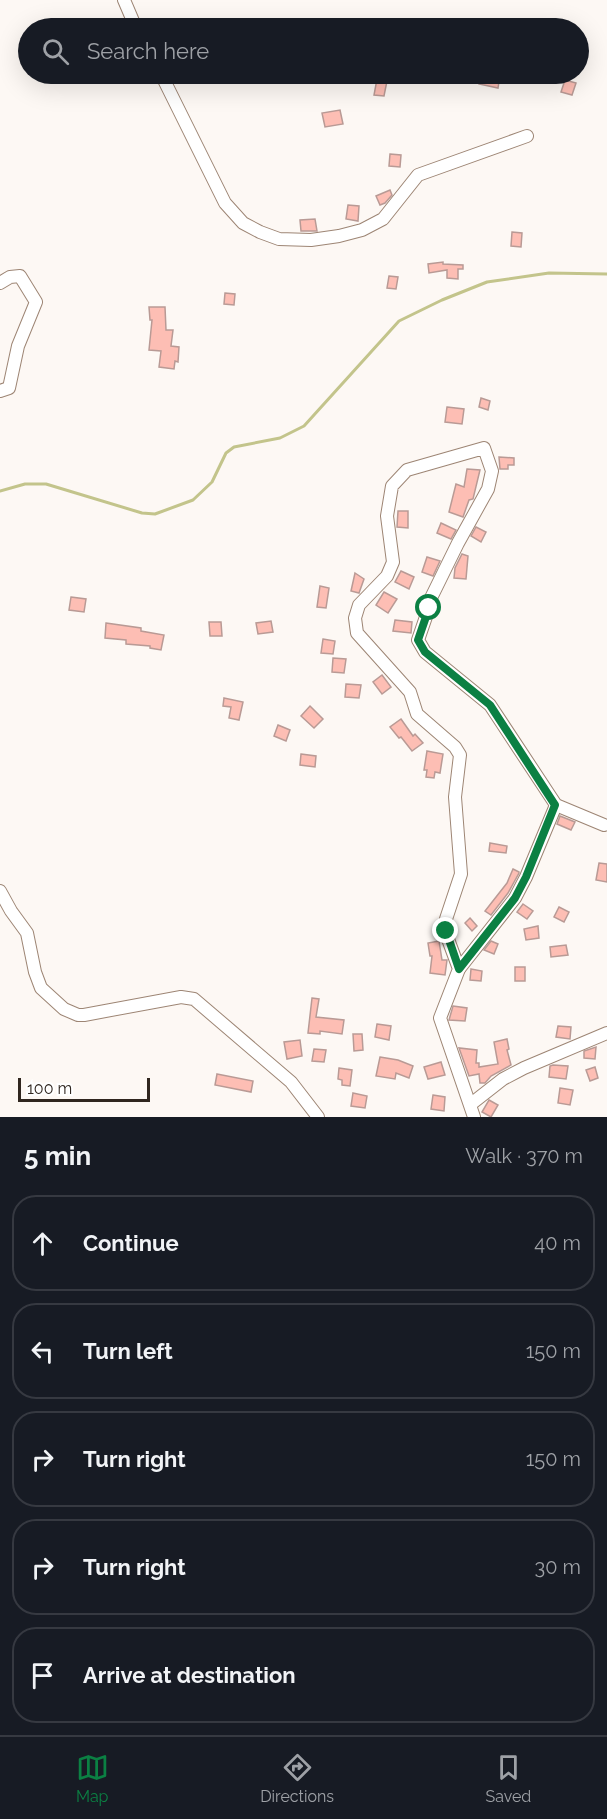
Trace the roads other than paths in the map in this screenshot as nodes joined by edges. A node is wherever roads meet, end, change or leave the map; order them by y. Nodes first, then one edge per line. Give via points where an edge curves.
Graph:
1 (124, 0) edge
2 (132, 18) edge
3 (165, 84) edge
4 (527, 136) dead end
5 (0, 283) edge
6 (0, 391) edge
7 (555, 805) junction
8 (604, 825) dead end
9 (0, 891) edge
10 (459, 969) junction
11 (607, 1033) edge
12 (471, 1104) junction
13 (318, 1117) edge
14 (474, 1117) edge

1 - 2 street
3 - 4 street via 225,203 243,223 279,239 311,240 362,230 383,219 418,175
5 - 6 street via 20,276 36,302 18,346 9,388
7 - 8 street
7 - 10 street via 515,898
7 - 10 street via 490,705 425,652 418,640 429,602 488,489 491,463 484,448 407,470 392,486 387,516 393,562 387,576 359,605 355,618 357,633 411,692 417,714 460,755 455,797 461,874 446,919 446,931
9 - 13 street via 27,933 41,988 64,1009 84,1015 181,997 194,999 291,1082
10 - 12 street via 440,1018
11 - 12 street via 524,1068
12 - 14 street

